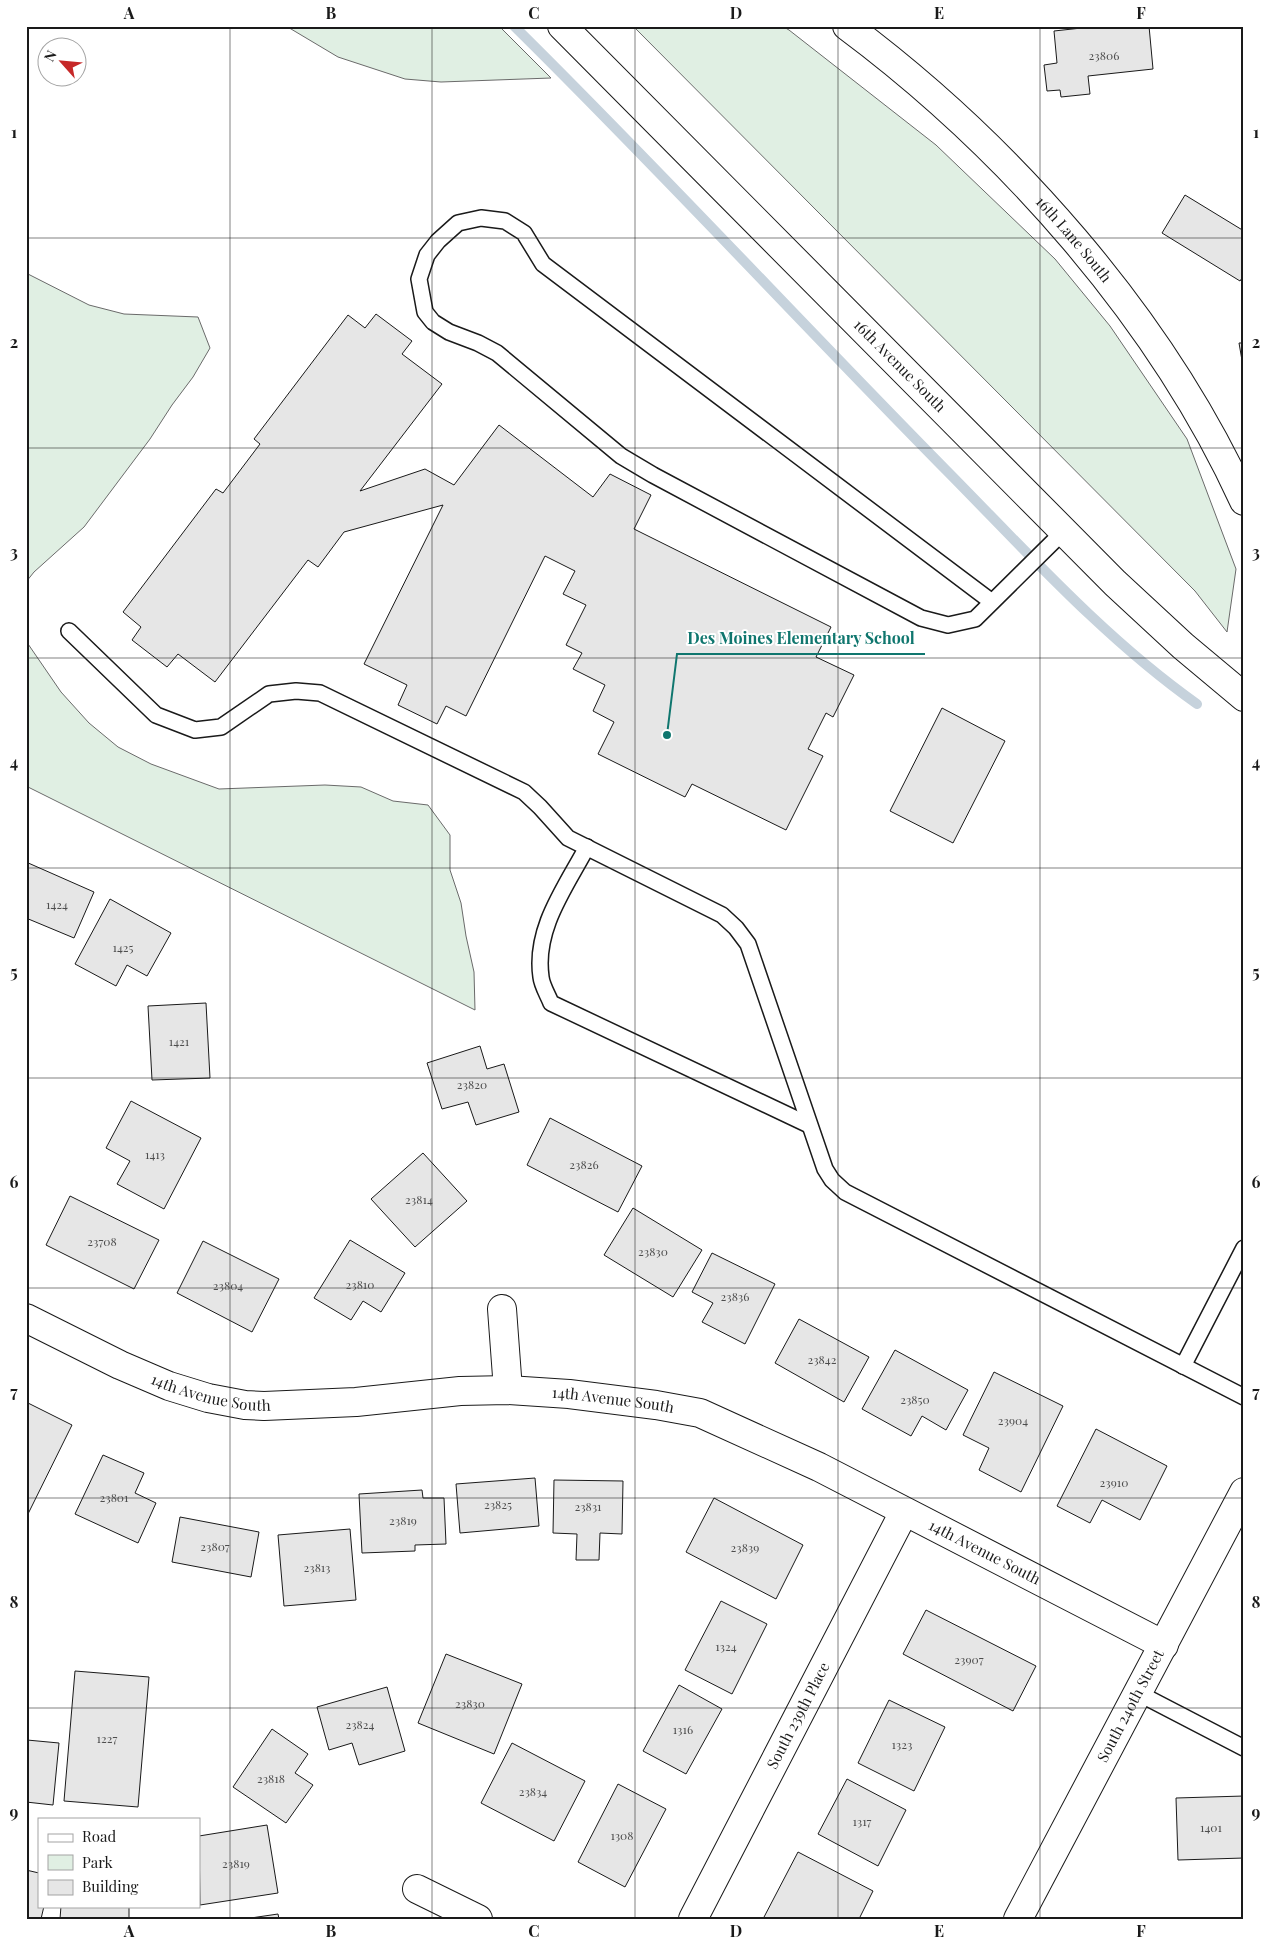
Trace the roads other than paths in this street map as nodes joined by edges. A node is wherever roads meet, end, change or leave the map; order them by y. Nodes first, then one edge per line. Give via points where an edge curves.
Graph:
1 (562, 26) edge
2 (847, 26) edge
3 (1244, 501) edge
4 (1064, 530) junction
5 (992, 602) junction
6 (69, 631) dead end
7 (1244, 697) edge
8 (587, 847) junction
9 (810, 1125) junction
10 (1244, 1248) edge
11 (502, 1309) dead end
12 (26, 1318) edge
13 (1183, 1366) junction
14 (508, 1390) junction
15 (1244, 1398) edge
16 (1244, 1492) edge
17 (904, 1512) junction
18 (1164, 1645) junction
19 (1138, 1693) junction
20 (1244, 1748) edge
21 (417, 1890) dead end
22 (478, 1919) edge
23 (692, 1919) edge
24 (1018, 1919) edge

1 - 4 street, 16th Avenue South
2 - 3 street, 16th Lane South via 897,65 954,117 1035,196 1082,250 1129,308 1167,363 1203,419
4 - 5 lane
4 - 7 street, 16th Avenue South via 1115,583
5 - 5 lane via 543,264 524,233 505,221 481,218 458,224 427,255 419,278 425,312 433,322 497,353 621,456 921,618 948,625 975,619
6 - 8 lane via 156,715 194,730 221,727 269,694 320,693 524,792 568,838
8 - 9 lane via 722,915 736,928 748,944
8 - 9 lane via 546,925 540,954 541,979 551,1003
9 - 13 lane via 825,1169 845,1192
10 - 13 lane
11 - 14 street
12 - 14 street, 14th Avenue South via 163,1383 208,1398 245,1404 356,1402 460,1391
13 - 15 lane
14 - 17 street, 14th Avenue South via 569,1394 700,1413 819,1467
16 - 18 street, South 240th Street
17 - 18 street, 14th Avenue South
17 - 23 street, South 239th Place
18 - 19 street, South 240th Street
19 - 20 lane
19 - 24 street, South 240th Street
21 - 22 street

